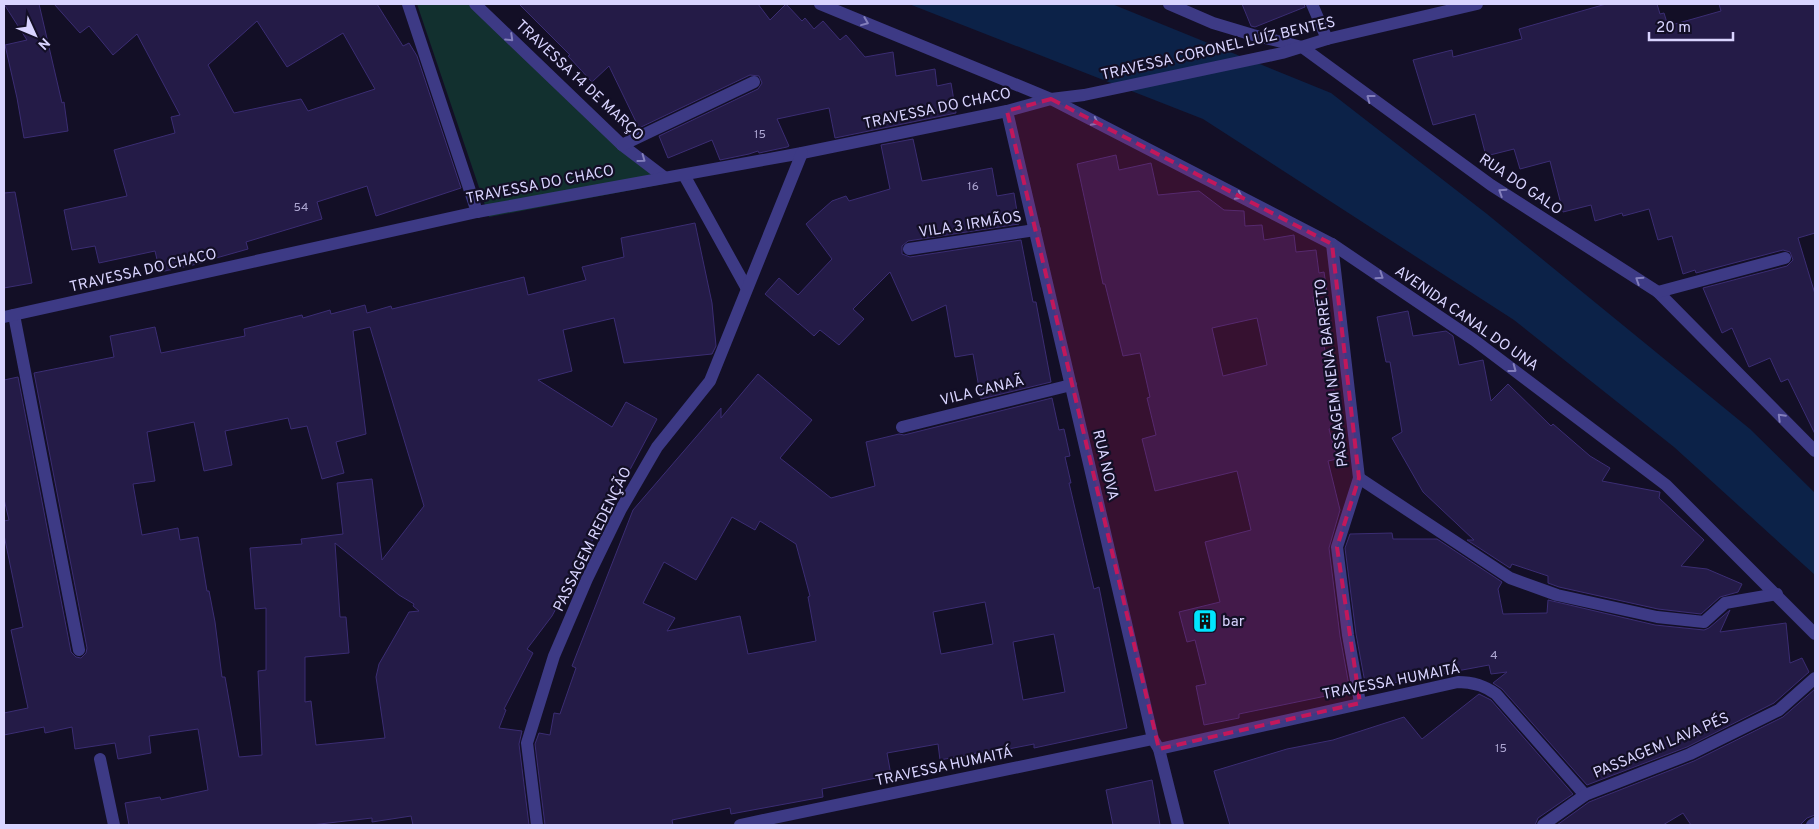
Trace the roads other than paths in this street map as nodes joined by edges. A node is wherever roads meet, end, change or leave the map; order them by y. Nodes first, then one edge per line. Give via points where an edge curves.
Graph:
1 (408, 4) edge
2 (475, 4) edge
3 (820, 4) edge
4 (1169, 4) edge
5 (1312, 4) edge
6 (1477, 4) edge
7 (1327, 39) junction
8 (1302, 47) junction
9 (754, 82) dead end
10 (1084, 95) joint
11 (1051, 99) junction
12 (1007, 111) junction
13 (622, 145) junction
14 (802, 153) junction
15 (684, 175) junction
16 (664, 177) junction
17 (476, 212) junction
18 (1035, 230) junction
19 (1332, 244) junction
20 (909, 250) dead end
21 (1785, 258) dead end
22 (746, 288) junction
23 (1658, 292) junction
24 (9, 316) edge
25 (1071, 385) junction
26 (902, 427) dead end
27 (1815, 451) edge
28 (1359, 478) junction
29 (1777, 594) junction
30 (1815, 634) edge
31 (80, 650) dead end
32 (1815, 678) edge
33 (1360, 703) junction
34 (1156, 744) junction
35 (100, 759) dead end
36 (1585, 795) junction
37 (114, 825) edge
38 (537, 825) edge
39 (740, 825) edge
40 (1178, 825) edge
41 (1543, 825) edge

1 - 17 street
2 -> 13 street, TRAVESSA 14 DE MARÇO
3 -> 11 street, AVENIDA CANAL DO UNA
4 - 8 street, RUA DO GALO via 1213,24
5 - 7 street
6 - 7 street, TRAVESSA CORONEL LUÍZ BENTES
7 - 8 street, TRAVESSA CORONEL LUÍZ BENTES
8 - 10 street, TRAVESSA CORONEL LUÍZ BENTES
23 -> 8 street, RUA DO GALO via 1491,185
9 - 13 street
10 - 11 street, TRAVESSA DO CHACO
11 - 12 street, TRAVESSA DO CHACO
11 -> 19 street, AVENIDA CANAL DO UNA
12 - 14 street, TRAVESSA DO CHACO
12 - 18 street, RUA NOVA
13 -> 16 street, TRAVESSA 14 DE MARÇO
14 - 15 street, TRAVESSA DO CHACO
14 - 22 street, PASSAGEM REDENÇÃO
15 - 16 street, TRAVESSA DO CHACO
15 - 22 street
16 - 17 street, TRAVESSA DO CHACO
17 - 24 street, TRAVESSA DO CHACO
18 - 20 street, VILA 3 IRMÃOS
18 - 25 street, RUA NOVA
19 - 28 street, PASSAGEM NENA BARRETO
19 -> 29 street, AVENIDA CANAL DO UNA via 1474,340 1654,475
21 - 23 street
22 - 38 street, PASSAGEM REDENÇÃO via 710,381 656,447 625,502 554,656 526,743
27 -> 23 street, RUA DO GALO
24 - 31 street
25 - 26 street, VILA CANAÃ
25 - 34 street, RUA NOVA
28 - 29 street via 1510,578 1557,595 1658,617 1704,622 1724,603
28 - 33 street, PASSAGEM NENA BARRETO via 1337,547
29 - 30 street, AVENIDA CANAL DO UNA
32 - 36 street, PASSAGEM LAVA PÉS via 1779,710 1690,754
33 - 34 street, TRAVESSA HUMAITÁ
33 - 36 street, TRAVESSA HUMAITÁ via 1458,682 1485,687 1496,694
34 - 39 street, TRAVESSA HUMAITÁ
34 - 40 street, RUA NOVA
35 - 37 street
36 - 41 street, PASSAGEM LAVA PÉS

